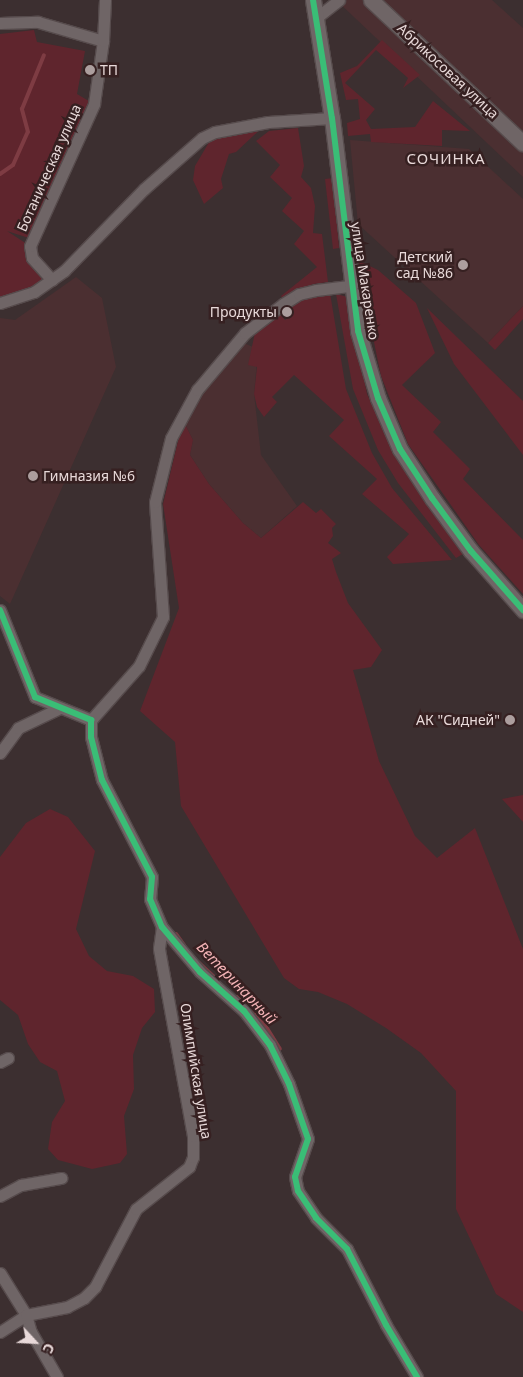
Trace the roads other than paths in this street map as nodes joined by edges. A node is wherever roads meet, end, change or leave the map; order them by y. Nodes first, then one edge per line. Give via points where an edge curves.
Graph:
1 (105, 0) edge
2 (313, 0) edge
3 (338, 0) edge
4 (371, 0) edge
5 (316, 18) junction
6 (0, 23) edge
7 (103, 42) junction
8 (332, 118) junction
9 (523, 143) edge
10 (52, 280) junction
11 (351, 286) junction
12 (0, 303) edge
13 (0, 610) edge
14 (523, 610) edge
15 (4, 627) edge
16 (60, 708) junction
17 (91, 720) junction
18 (0, 753) edge
19 (162, 927) junction
20 (61, 1178) dead end
21 (0, 1196) edge
22 (0, 1273) edge
23 (26, 1315) junction
24 (0, 1332) edge
25 (57, 1377) edge
26 (417, 1377) edge

1 - 7 street, Ботаническая улица
2 - 5 street, улица Макаренко
3 - 5 street
4 - 9 street, Абрикосовая улица
5 - 8 street, улица Макаренко
6 - 7 street via 38,22
7 - 10 street, Ботаническая улица via 94,104 30,246 32,258
8 - 10 street via 268,122 215,132 202,138 144,189
8 - 11 street, улица Макаренко
10 - 12 street via 34,292
11 - 14 street, улица Макаренко via 370,378 400,449 471,552
11 - 17 street, улица Макаренко via 299,294 244,333 196,390 171,438 155,502 163,617 139,666
13 - 15 street
15 - 16 street via 35,697
16 - 17 street
16 - 18 street via 18,728
17 - 19 street, Олимпийская улица via 91,737 102,780 152,877 150,899
19 - 23 street, Олимпийская улица via 159,948 193,1136 193,1157 189,1167 154,1191 136,1209 105,1270 84,1298 48,1313
19 - 26 street, Олимпийская улица via 200,972 244,1011 270,1045 289,1084 308,1139 295,1177 298,1191 316,1218 347,1249
20 - 21 street via 21,1186
22 - 23 street
23 - 24 street, Олимпийская улица
23 - 25 street

